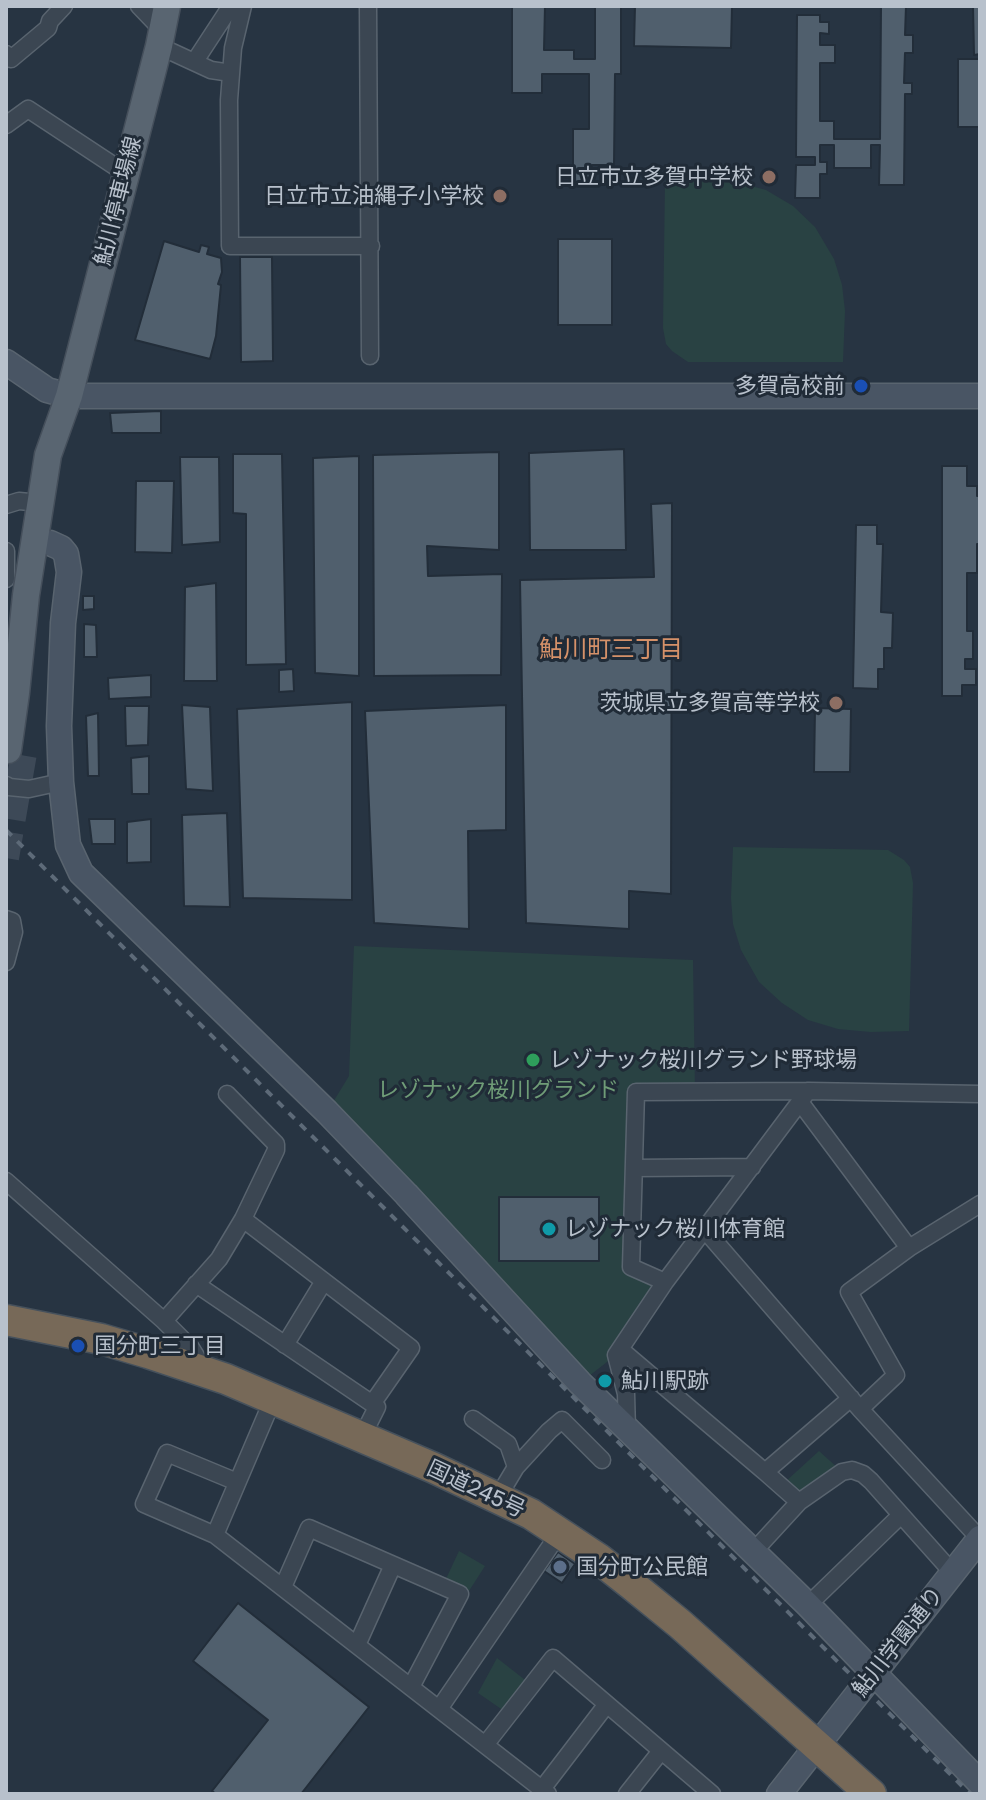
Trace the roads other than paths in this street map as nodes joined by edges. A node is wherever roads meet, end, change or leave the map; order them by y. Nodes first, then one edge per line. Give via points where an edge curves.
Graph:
1 (64, 6) edge
2 (139, 6) edge
3 (231, 6) edge
4 (243, 6) edge
5 (368, 6) edge
6 (163, 28) edge
7 (6, 54) edge
8 (195, 61) junction
9 (231, 73) junction
10 (6, 125) edge
11 (125, 173) junction
12 (371, 246) junction
13 (370, 356) dead end
14 (6, 362) edge
15 (69, 396) junction
16 (980, 396) edge
17 (40, 503) junction
18 (6, 505) edge
19 (50, 543) junction
20 (6, 551) edge
21 (6, 579) edge
22 (61, 782) junction
23 (6, 785) edge
24 (6, 919) edge
25 (6, 962) edge
26 (227, 1094) dead end
27 (980, 1094) edge
28 (804, 1096) junction
29 (752, 1167) junction
30 (634, 1168) junction
31 (8, 1186) edge
32 (978, 1210) edge
33 (243, 1219) junction
34 (705, 1230) junction
35 (909, 1248) junction
36 (324, 1281) junction
37 (665, 1282) junction
38 (196, 1284) junction
39 (6, 1320) edge
40 (164, 1321) junction
41 (285, 1345) junction
42 (620, 1349) junction
43 (195, 1368) junction
44 (273, 1399) junction
45 (372, 1404) junction
46 (855, 1404) junction
47 (473, 1419) dead end
48 (627, 1431) junction
49 (362, 1437) junction
50 (602, 1460) dead end
51 (516, 1467) junction
52 (765, 1472) junction
53 (237, 1482) junction
54 (498, 1497) junction
55 (799, 1502) junction
56 (901, 1515) junction
57 (560, 1532) junction
58 (215, 1535) junction
59 (980, 1538) edge
60 (754, 1551) junction
61 (393, 1565) junction
62 (952, 1572) junction
63 (283, 1587) junction
64 (808, 1605) junction
65 (357, 1645) junction
66 (874, 1674) junction
67 (411, 1687) junction
68 (607, 1704) junction
69 (439, 1709) junction
70 (485, 1745) junction
71 (817, 1747) junction
72 (661, 1751) junction
73 (980, 1783) edge
74 (545, 1791) edge
75 (627, 1794) edge
76 (712, 1794) edge
77 (779, 1794) edge
78 (871, 1794) edge

1 - 7 street via 48,28 11,59
2 - 6 street
3 - 8 street
4 - 9 street
5 - 12 street
6 - 8 street
6 - 11 main road, 鮎川停車場線
8 - 9 street
9 - 12 street via 230,246
10 - 11 street via 28,109
11 - 15 main road, 鮎川停車場線
12 - 13 street
14 - 15 street via 47,390
15 - 16 street
15 - 17 main road, 鮎川停車場線 via 48,455
15 - 19 main road, 鮎川停車場線
17 - 18 street
17 - 19 main road, 鮎川停車場線 via 16,693 16,751 34,677
19 - 22 street via 66,554 69,572 59,715
20 - 21 street
22 - 23 street via 29,789
22 - 48 street via 68,845 81,873 327,1112
24 - 25 street via 12,921 14,932
26 - 33 street via 276,1144
27 - 28 street
28 - 29 street
28 - 30 street via 636,1092
28 - 35 street
29 - 30 street
29 - 34 street
30 - 37 street via 631,1267
31 - 40 street
32 - 35 street
33 - 36 street
33 - 38 street
34 - 37 street
34 - 46 street
35 - 46 street via 849,1292 896,1375
36 - 41 street
36 - 45 street via 411,1348
37 - 42 street
38 - 40 street
38 - 41 street
39 - 43 highway, 国道245号 via 101,1339
40 - 43 street via 191,1348
41 - 45 street
42 - 48 street via 616,1355 626,1394
42 - 52 street
43 - 44 highway, 国道245号
44 - 49 highway, 国道245号
44 - 53 street
45 - 49 street via 377,1407
46 - 52 street
46 - 59 street
47 - 51 street via 508,1444
48 - 60 street
49 - 54 highway, 国道245号
50 - 51 street via 562,1420
51 - 54 street
52 - 55 street
53 - 58 street
53 - 58 street via 167,1453 144,1504
54 - 57 highway, 国道245号
55 - 56 street via 852,1470 871,1481
55 - 60 street
56 - 62 street
56 - 64 street
57 - 69 street
57 - 71 highway, 国道245号 via 680,1624
58 - 63 street
59 - 62 street, 鮎川学園通り
60 - 64 street
61 - 63 street via 309,1528
61 - 65 street
61 - 67 street via 460,1594
62 - 66 street, 鮎川学園通り
63 - 65 street
64 - 66 street
65 - 67 street
66 - 71 street, 鮎川学園通り
66 - 73 street
67 - 69 street
68 - 70 street via 553,1658
68 - 72 street
68 - 74 street
69 - 70 street
70 - 74 street
71 - 77 street, 鮎川学園通り
71 - 78 highway, 国道245号
72 - 75 street
72 - 76 street

